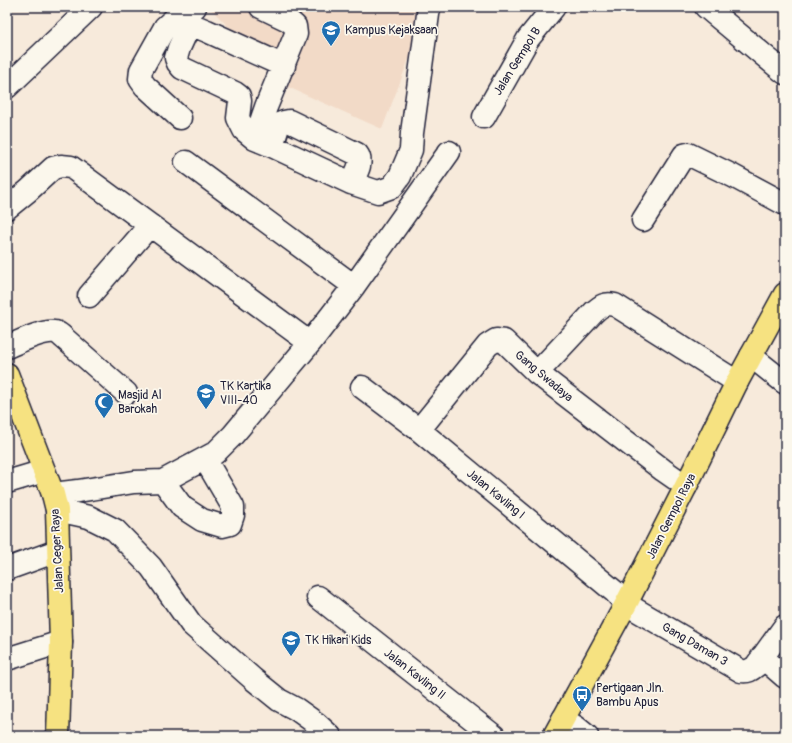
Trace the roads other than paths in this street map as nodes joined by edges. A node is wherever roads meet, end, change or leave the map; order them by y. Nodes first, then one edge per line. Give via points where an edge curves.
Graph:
1 (91, 7) edge
2 (262, 7) edge
3 (429, 7) edge
4 (554, 7) edge
5 (706, 7) edge
6 (189, 12) edge
7 (284, 66) junction
8 (785, 73) edge
9 (7, 88) edge
10 (484, 117) dead end
11 (180, 118) dead end
12 (264, 142) junction
13 (449, 152) dead end
14 (186, 162) dead end
15 (351, 183) junction
16 (785, 204) edge
17 (7, 208) edge
18 (643, 220) dead end
19 (150, 226) junction
20 (354, 286) junction
21 (785, 294) edge
22 (89, 296) dead end
23 (310, 344) junction
24 (7, 347) edge
25 (751, 356) junction
26 (537, 373) junction
27 (737, 382) junction
28 (785, 383) edge
29 (9, 385) edge
30 (362, 387) dead end
31 (126, 393) dead end
32 (419, 430) junction
33 (205, 459) junction
34 (44, 471) junction
35 (163, 481) junction
36 (7, 482) edge
37 (686, 486) junction
38 (55, 502) junction
39 (58, 550) junction
40 (7, 570) edge
41 (318, 597) dead end
42 (626, 604) junction
43 (785, 626) edge
44 (61, 642) junction
45 (762, 657) junction
46 (7, 659) edge
47 (785, 677) edge
48 (559, 727) edge
49 (58, 736) edge
50 (330, 736) edge
51 (494, 736) edge
52 (587, 736) edge

1 - 9 street
2 - 7 street via 295,26 296,34
3 - 15 street via 411,150 400,176 392,186 378,192
4 - 10 street, Jalan Gempol B via 528,39
5 - 8 street
6 - 7 street via 207,31
6 - 11 street via 174,19 165,27 141,70 140,79
6 - 12 street via 178,48 178,63 182,68 235,93 240,101 238,118 244,130
7 - 12 street via 266,107
12 - 15 street
12 - 15 street via 279,124 289,121 357,155 360,161
13 - 20 street
14 - 20 street
16 - 18 street via 686,154
17 - 19 street via 52,168 71,167
19 - 22 street
19 - 23 street
20 - 23 street
21 - 25 main road, Jalan Gempol Raya
23 - 33 street via 233,435 215,454
24 - 31 street via 28,338 57,332
25 - 27 main road, Jalan Gempol Raya
25 - 28 street
26 - 27 street via 594,312 607,304 615,305
26 - 32 street, Gang Swadaya via 504,341 496,340 488,345
26 - 37 street, Gang Swadaya
27 - 37 main road, Jalan Gempol Raya
29 - 34 main road, Jalan Ceger Raya
30 - 32 street, Jalan Kavling I
32 - 42 street, Jalan Kavling I via 615,592
33 - 35 street
33 - 35 street via 233,507 230,524 222,526 202,520 182,507
34 - 36 street
34 - 38 main road, Jalan Ceger Raya
35 - 38 street via 134,482 78,491
37 - 42 main road, Jalan Gempol Raya
38 - 39 main road, Jalan Ceger Raya
38 - 50 street via 115,530 151,567 191,624 279,700 296,709
39 - 40 street
39 - 44 main road, Jalan Ceger Raya
41 - 51 street, Jalan Kavling II
42 - 45 street, Gang Daman 3 via 746,672 756,666
42 - 48 main road, Jalan Gempol Raya
43 - 45 street, Gang Daman 3
44 - 46 street
44 - 49 main road, Jalan Ceger Raya
45 - 47 street
48 - 52 street via 576,727

